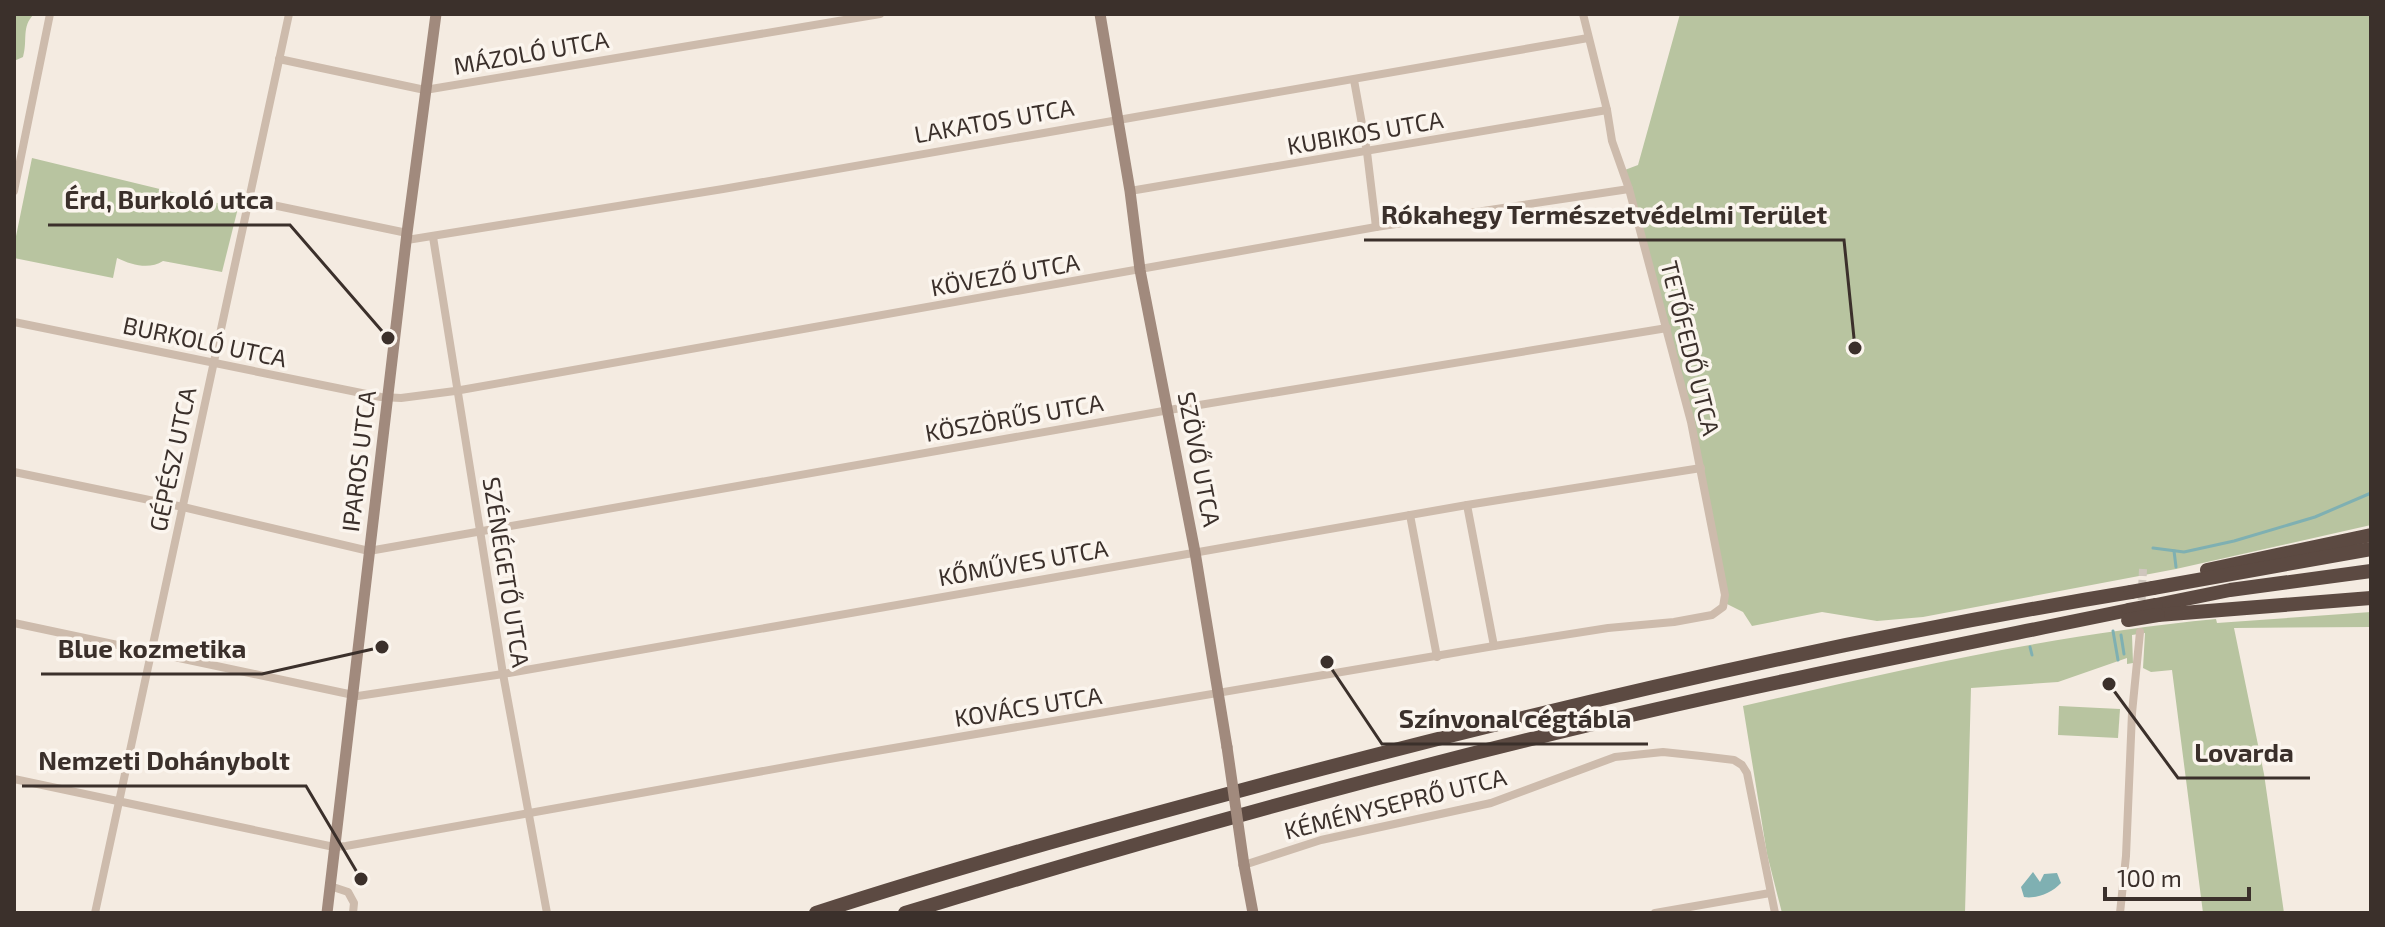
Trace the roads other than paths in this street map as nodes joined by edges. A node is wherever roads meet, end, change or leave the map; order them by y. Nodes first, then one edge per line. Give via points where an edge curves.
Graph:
1 (50, 14) edge
2 (289, 14) edge
3 (436, 14) edge
4 (880, 14) edge
5 (1100, 14) edge
6 (1583, 14) edge
7 (1588, 38) junction
8 (279, 59) junction
9 (1354, 80) junction
10 (425, 90) junction
11 (1607, 110) junction
12 (1118, 119) junction
13 (1367, 152) junction
14 (1629, 189) junction
15 (14, 191) edge
16 (1130, 191) junction
17 (249, 200) junction
18 (1376, 227) junction
19 (407, 236) junction
20 (433, 237) junction
21 (1140, 270) junction
22 (14, 322) edge
23 (1667, 328) junction
24 (212, 364) junction
25 (455, 391) junction
26 (388, 397) junction
27 (1169, 410) junction
28 (1701, 468) junction
29 (14, 472) edge
30 (1467, 505) junction
31 (183, 507) junction
32 (1410, 515) junction
33 (481, 532) junction
34 (2371, 535) edge
35 (2371, 549) edge
36 (369, 551) junction
37 (1195, 552) junction
38 (2371, 571) edge
39 (2171, 585) junction
40 (2371, 598) edge
41 (1725, 603) joint
42 (2157, 610) junction
43 (14, 623) edge
44 (2140, 632) dead end
45 (1494, 646) junction
46 (152, 652) junction
47 (1437, 657) junction
48 (503, 674) junction
49 (352, 695) junction
50 (1220, 695) junction
51 (14, 779) edge
52 (120, 801) junction
53 (530, 815) junction
54 (334, 847) junction
55 (1244, 865) junction
56 (330, 886) junction
57 (1770, 893) junction
58 (95, 913) edge
59 (327, 913) edge
60 (353, 913) edge
61 (547, 913) edge
62 (816, 913) edge
63 (905, 913) edge
64 (1253, 913) edge
65 (1655, 913) edge
66 (1775, 913) edge
67 (2120, 913) edge

1 - 15 street
2 - 8 street, GÉPÉSZ UTCA
3 - 10 street, IPAROS UTCA
4 - 10 street, MÁZOLÓ UTCA
5 - 12 street, SZÖVŐ UTCA
6 - 7 street, TETŐFEDŐ UTCA
7 - 9 street, LAKATOS UTCA
7 - 11 street, TETŐFEDŐ UTCA
8 - 10 street
8 - 17 street, GÉPÉSZ UTCA
9 - 12 street, LAKATOS UTCA
9 - 13 street
10 - 19 street, IPAROS UTCA
11 - 13 street, KUBIKOS UTCA
11 - 14 street, TETŐFEDŐ UTCA
12 - 16 street, SZÖVŐ UTCA
12 - 20 street, LAKATOS UTCA
13 - 16 street, KUBIKOS UTCA
13 - 18 street
14 - 18 street, KÖVEZŐ UTCA
14 - 23 street, TETŐFEDŐ UTCA
16 - 21 street, SZÖVŐ UTCA
17 - 19 street, LAKATOS UTCA
17 - 24 street, GÉPÉSZ UTCA
18 - 21 street, KÖVEZŐ UTCA
19 - 20 street, LAKATOS UTCA
19 - 26 street, IPAROS UTCA
20 - 25 street, SZÉNÉGETŐ UTCA
21 - 25 street, KÖVEZŐ UTCA
21 - 27 street, SZÖVŐ UTCA
22 - 24 street, BURKOLÓ UTCA
23 - 27 street, KÖSZÖRŰS UTCA
23 - 28 street, TETŐFEDŐ UTCA
24 - 26 street, BURKOLÓ UTCA
24 - 31 street, GÉPÉSZ UTCA
25 - 26 street, KÖVEZŐ UTCA
25 - 33 street, SZÉNÉGETŐ UTCA
26 - 36 street, IPAROS UTCA
27 - 33 street, KÖSZÖRŰS UTCA
27 - 37 street, SZÖVŐ UTCA
28 - 30 street, KŐMŰVES UTCA
28 - 41 street, TETŐFEDŐ UTCA
29 - 31 street
30 - 32 street, KŐMŰVES UTCA
30 - 45 street
31 - 36 street
31 - 46 street, GÉPÉSZ UTCA
32 - 37 street, KŐMŰVES UTCA
32 - 47 street
33 - 36 street, KÖSZÖRŰS UTCA
33 - 48 street, SZÉNÉGETŐ UTCA
34 - 39 highway via 2214,567
35 - 39 highway
36 - 49 street, IPAROS UTCA
37 - 48 street, KŐMŰVES UTCA
37 - 50 street, SZÖVŐ UTCA
38 - 42 highway via 2230,590
39 - 62 highway, bridge via 1974,618 1594,700 1074,834
40 - 42 highway
41 - 45 street, KOVÁCS UTCA via 1712,615
42 - 63 highway, bridge via 1838,669 1586,726 1149,841
43 - 46 street, KŐMŰVES UTCA
44 - 67 street
45 - 47 street, KOVÁCS UTCA
46 - 49 street, KŐMŰVES UTCA
46 - 52 street, GÉPÉSZ UTCA
47 - 50 street, KOVÁCS UTCA
48 - 49 street, KŐMŰVES UTCA
48 - 53 street, SZÉNÉGETŐ UTCA
49 - 54 street, IPAROS UTCA
50 - 53 street, KOVÁCS UTCA
50 - 55 street, SZÖVŐ UTCA, bridge
51 - 52 street
52 - 54 street
52 - 58 street, GÉPÉSZ UTCA
53 - 54 street, KOVÁCS UTCA
53 - 61 street, SZÉNÉGETŐ UTCA
54 - 56 street, IPAROS UTCA
55 - 57 street, KÉMÉNYSEPRŐ UTCA via 1321,840 1491,803 1615,757 1663,752 1742,765
55 - 64 street, SZÖVŐ UTCA
56 - 59 street, IPAROS UTCA
56 - 60 street via 348,892
57 - 65 street
57 - 66 street

